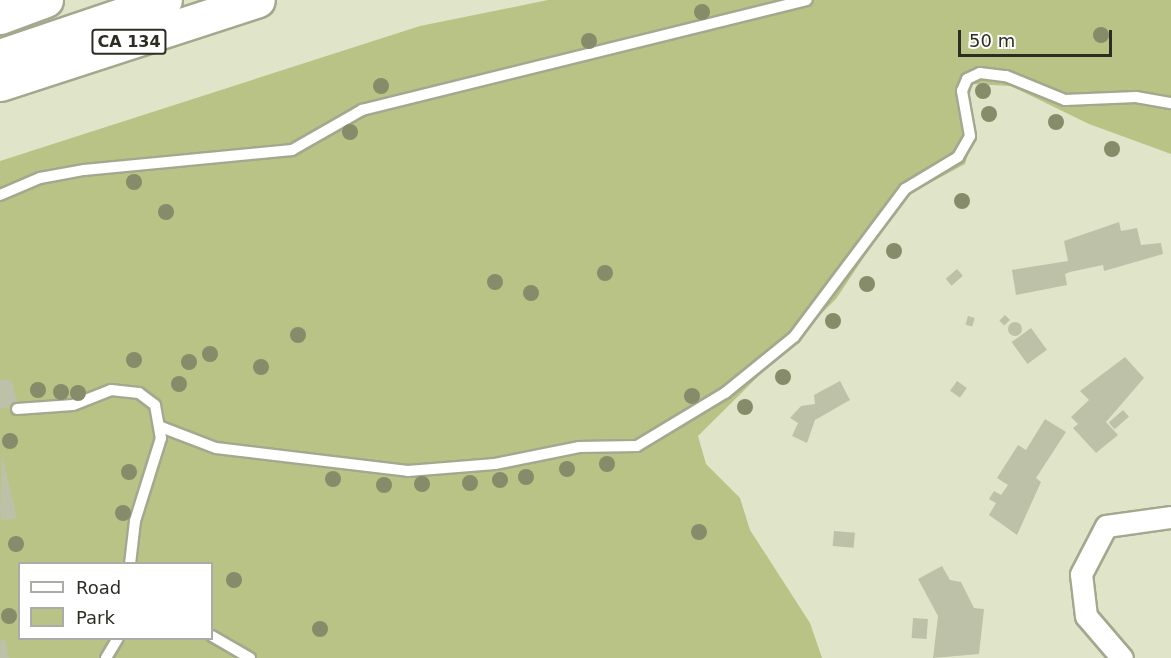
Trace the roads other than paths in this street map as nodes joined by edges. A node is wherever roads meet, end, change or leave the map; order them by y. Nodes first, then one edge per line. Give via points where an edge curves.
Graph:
1 (46, 0) edge
2 (111, 0) edge
3 (165, 0) edge
4 (258, 0) edge
5 (807, 0) edge
6 (0, 17) edge
7 (0, 42) edge
8 (0, 56) edge
9 (0, 84) edge
10 (1171, 103) edge
11 (0, 195) edge
12 (17, 409) dead end
13 (161, 427) junction
14 (1171, 517) edge
15 (130, 562) edge
16 (213, 637) edge
17 (117, 640) edge
18 (106, 658) edge
19 (250, 658) edge
20 (1122, 658) edge

1 - 6 highway
2 - 7 highway
3 - 8 highway
4 - 9 highway, CA 134
5 - 11 lane via 362,110 292,150 84,170 40,178
10 - 13 lane via 1136,97 1065,100 1006,76 980,73 967,79 962,91 970,136 958,158 905,189 794,337 725,393 637,446 579,447 495,464 408,471 205,446
12 - 13 lane via 73,405 111,390 139,393 155,405
13 - 15 lane via 135,521
14 - 20 street via 1106,526 1081,574 1086,616
16 - 19 lane
17 - 18 lane

